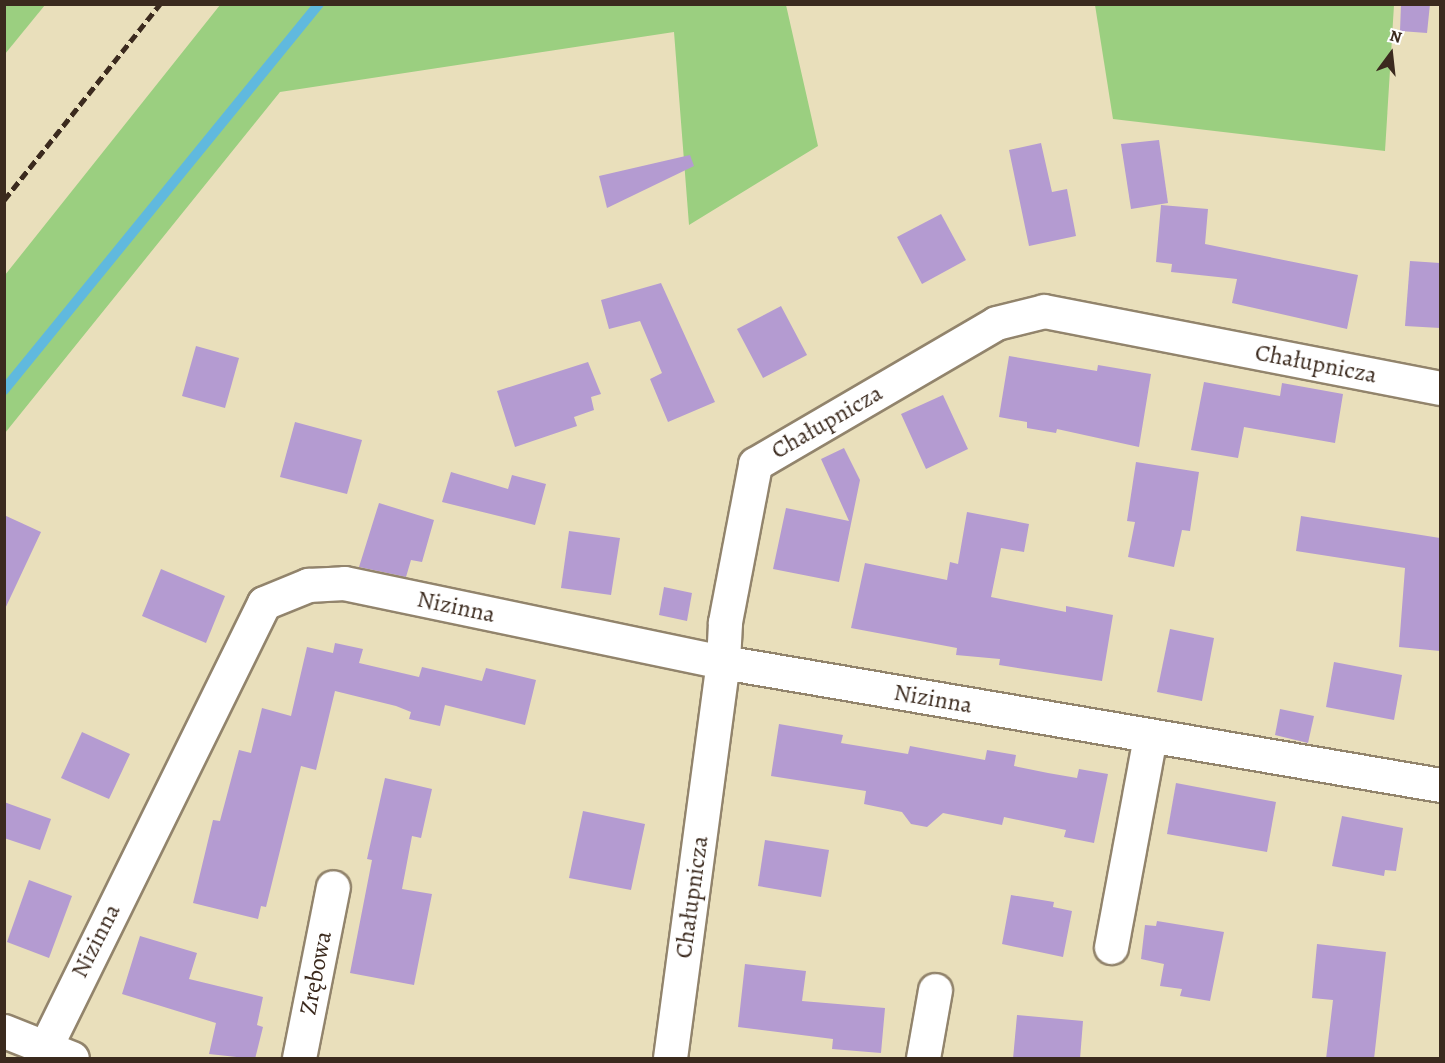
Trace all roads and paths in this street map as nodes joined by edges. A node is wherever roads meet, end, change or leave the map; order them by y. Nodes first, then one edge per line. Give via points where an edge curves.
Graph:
1 (1440, 388) edge
2 (723, 662) junction
3 (1150, 737) junction
4 (1440, 785) edge
5 (333, 886) dead end
6 (1111, 947) dead end
7 (935, 990) dead end
8 (4, 1031) edge
9 (51, 1055) edge
10 (299, 1059) edge
11 (670, 1059) edge
12 (923, 1059) edge

1 - 2 street, Chałupnicza via 1044,311 996,323 754,464 724,621
2 - 3 street, Nizinna
2 - 9 street, Nizinna via 344,584 308,585 264,603
2 - 11 street, Chałupnicza
3 - 4 street, Nizinna
3 - 6 street
5 - 10 street, Zrębowa
7 - 12 street
8 - 9 street

